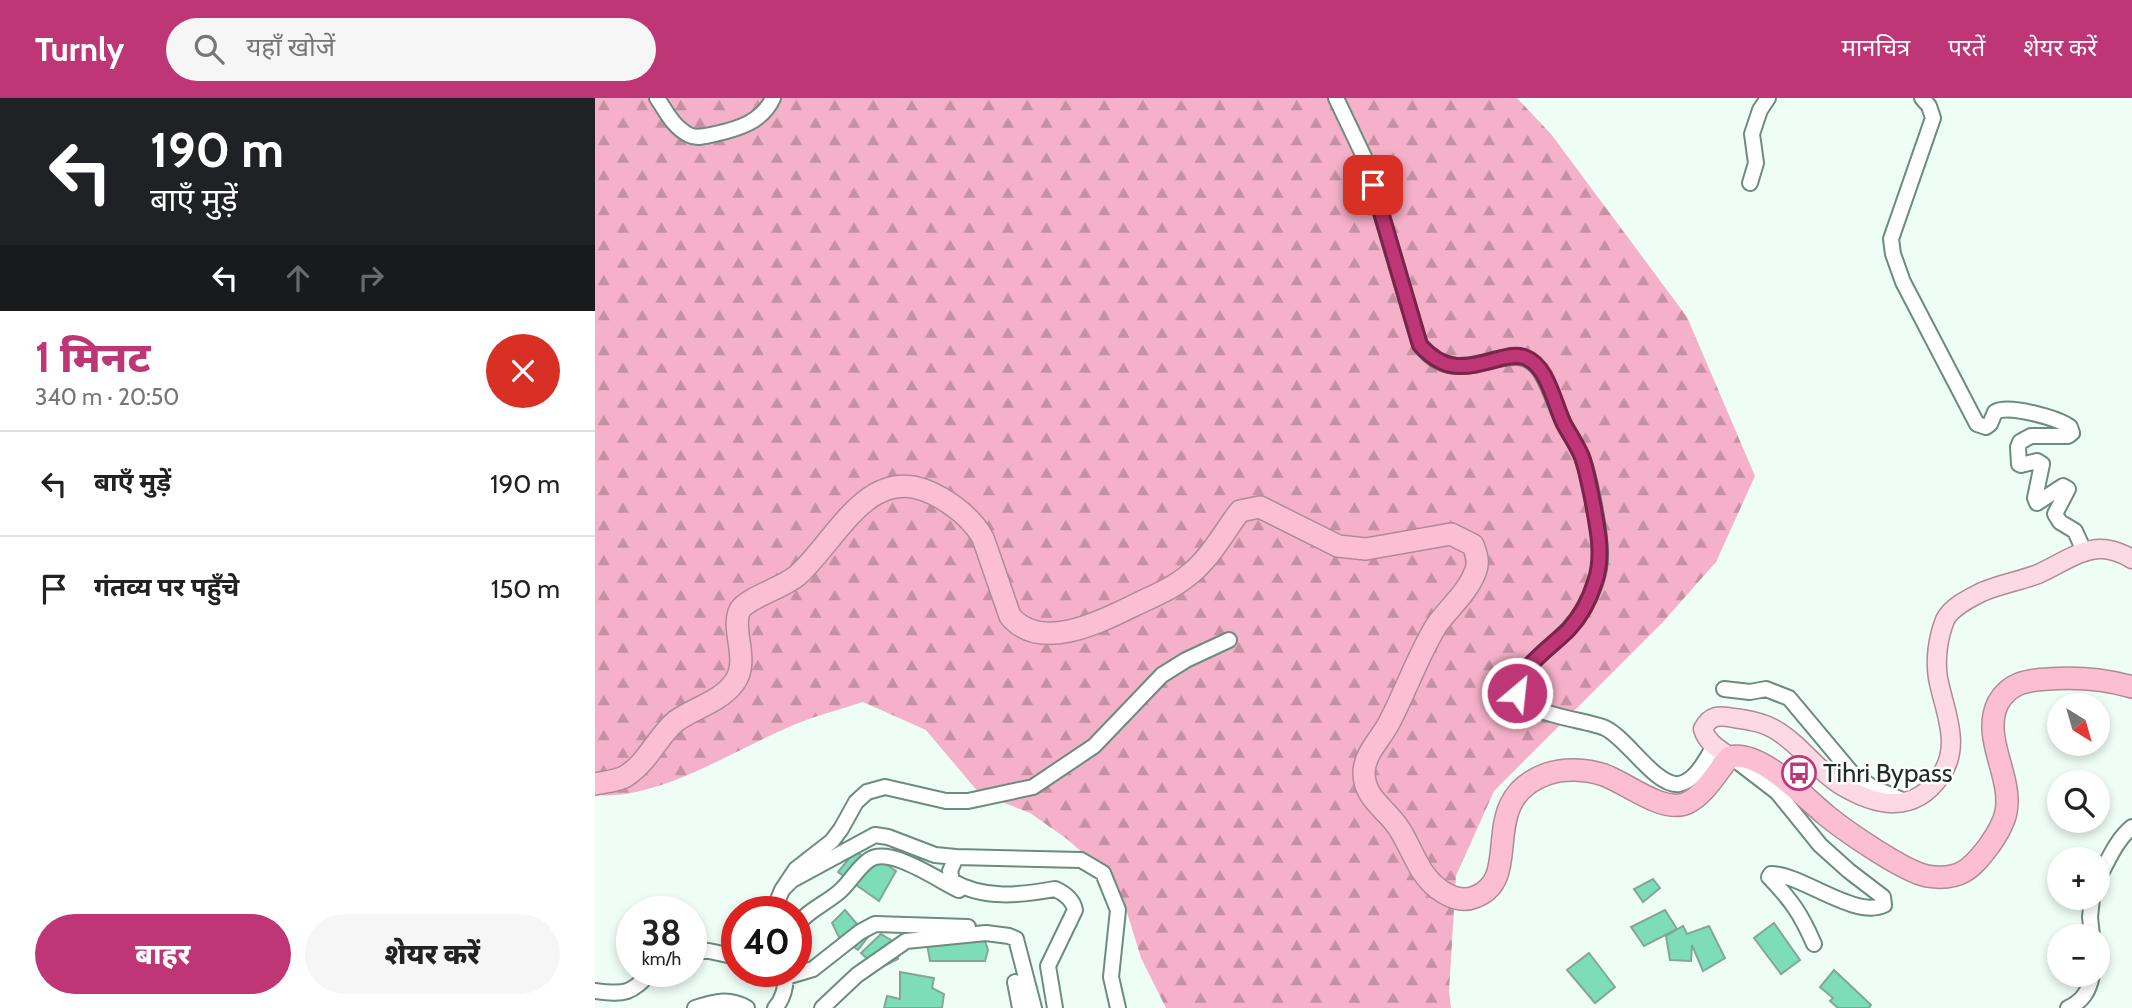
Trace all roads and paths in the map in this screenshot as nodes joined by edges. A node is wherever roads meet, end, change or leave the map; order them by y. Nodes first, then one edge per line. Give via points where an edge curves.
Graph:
1 (657, 98) edge
2 (773, 98) edge
3 (1336, 98) edge
4 (1768, 98) edge
5 (1922, 98) edge
6 (1750, 183) dead end
7 (2085, 553) junction
8 (2132, 559) edge
9 (1229, 640) dead end
10 (2132, 687) edge
11 (1724, 689) dead end
12 (1722, 751) junction
13 (595, 784) edge
14 (1907, 802) junction
15 (2132, 827) edge
16 (2110, 856) edge
17 (956, 857) junction
18 (782, 890) junction
19 (981, 891) junction
20 (780, 896) edge
21 (812, 912) edge
22 (1009, 936) junction
23 (1814, 944) dead end
24 (812, 969) edge
25 (1016, 982) dead end
26 (636, 987) edge
27 (785, 987) edge
28 (2090, 987) edge
29 (595, 991) edge
30 (695, 1008) edge
31 (747, 1008) edge
32 (775, 1008) edge
33 (822, 1008) edge
34 (1020, 1008) edge
35 (1034, 1008) edge
36 (1055, 1008) edge
37 (1118, 1008) edge
38 (2068, 1008) edge

1 - 2 street via 679,128 697,138 738,129 756,119
3 - 12 street via 1365,159 1420,345 1440,362 1453,366 1469,367 1510,356 1534,363 1585,465 1600,559 1596,581 1571,627 1519,678 1521,700 1544,712 1612,731 1672,784 1685,782
4 - 6 street via 1752,134 1756,163
5 - 7 street via 1933,118 1891,239 1897,269 1977,424 1986,428 1995,412 2004,408 2070,427 2068,436 2026,437 2017,456 2021,465 2042,464 2037,503 2063,486 2068,489 2055,514 2075,531
7 - 8 main road via 2101,549
7 - 14 main road via 1983,592 1949,614 1940,638 1938,676 1949,719 1949,758 1933,787
9 - 18 street via 1161,675 1094,746 1033,788 957,801 885,787 867,792 832,841 796,869
10 - 12 highway via 2058,678 2026,680 2011,687 1994,712 1992,727 2006,813 1980,858 1963,872 1943,878 1924,875 1846,831 1771,770
11 - 14 street via 1766,689 1789,698 1851,772
12 - 13 highway via 1705,788 1679,805 1660,802 1603,775 1586,772 1553,772 1522,786 1506,813 1499,870 1493,883 1474,898 1451,897 1425,876 1399,828 1370,794 1364,772 1367,757 1389,724 1438,624 1463,595 1477,569 1473,545 1451,534 1366,549 1338,546 1260,507 1240,511 1215,547 1176,584 1093,625 1037,632 1016,623 1010,615 977,526 929,491 901,485 886,488 846,518 796,577 745,604 737,617 741,660 734,683 677,721 624,777
12 - 14 main road via 1703,729 1711,718 1759,722 1839,784 1875,801
12 - 23 street via 1770,786 1820,845 1883,897 1884,905 1875,908 1771,874 1802,915
15 - 16 street
17 - 18 street via 935,855 875,835 792,880
17 - 19 street via 950,871 952,881
17 - 37 street via 1080,860 1104,873 1118,910 1111,977
18 - 20 street
19 - 21 street via 959,890 907,863 879,856
19 - 36 street via 1009,896 1055,889 1073,904 1075,910 1048,966
22 - 24 street via 992,927 875,924
22 - 33 street via 986,933 905,941 857,975
22 - 35 street via 1020,948
25 - 34 street
26 - 29 street via 627,993
27 - 32 street
28 - 38 street
30 - 31 street via 722,1000

